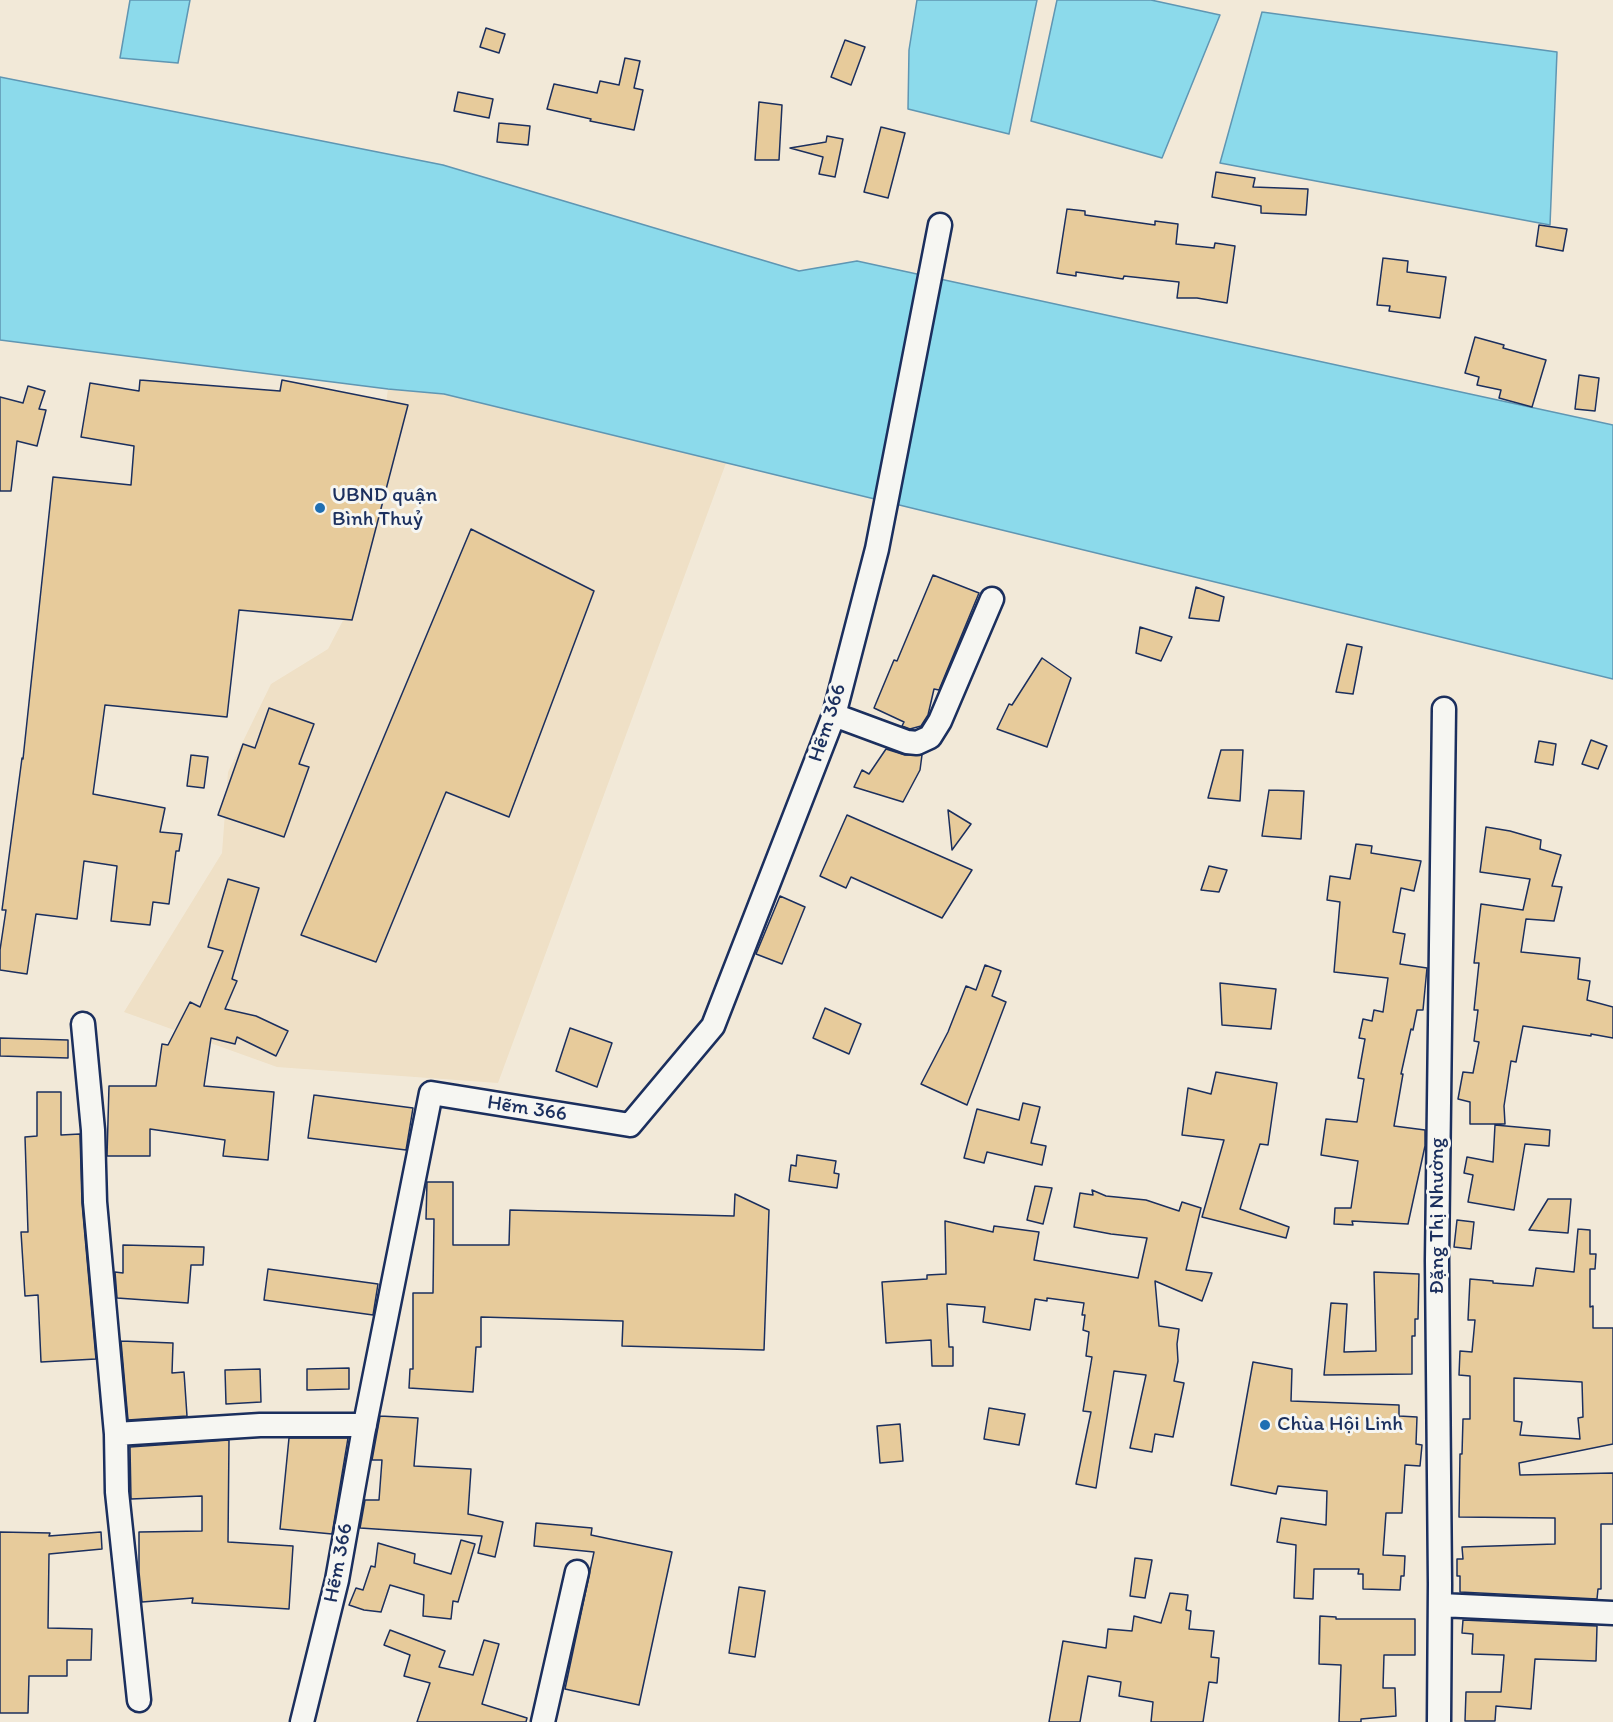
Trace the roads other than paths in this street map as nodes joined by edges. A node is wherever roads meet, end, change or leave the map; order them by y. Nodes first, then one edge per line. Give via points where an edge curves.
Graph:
1 (940, 225) dead end
2 (992, 599) dead end
3 (1444, 709) dead end
4 (834, 715) junction
5 (83, 1024) dead end
6 (365, 1425) junction
7 (116, 1434) junction
8 (578, 1572) dead end
9 (1440, 1605) junction
10 (1613, 1613) edge
11 (139, 1700) dead end
12 (302, 1722) edge
13 (543, 1722) edge
14 (1439, 1722) edge

1 - 4 street, Hẽm 366 via 877,549
2 - 4 street via 930,737 917,743 907,742
3 - 9 street, Đặng Thị Nhường via 1437,1260
4 - 6 street, Hẽm 366 via 713,1026 630,1125 431,1093
5 - 7 street
6 - 7 street via 260,1425
6 - 12 street, Hẽm 366 via 337,1580
7 - 11 street via 117,1492
8 - 13 street
9 - 10 street
9 - 14 street, Đặng Thị Nhường

